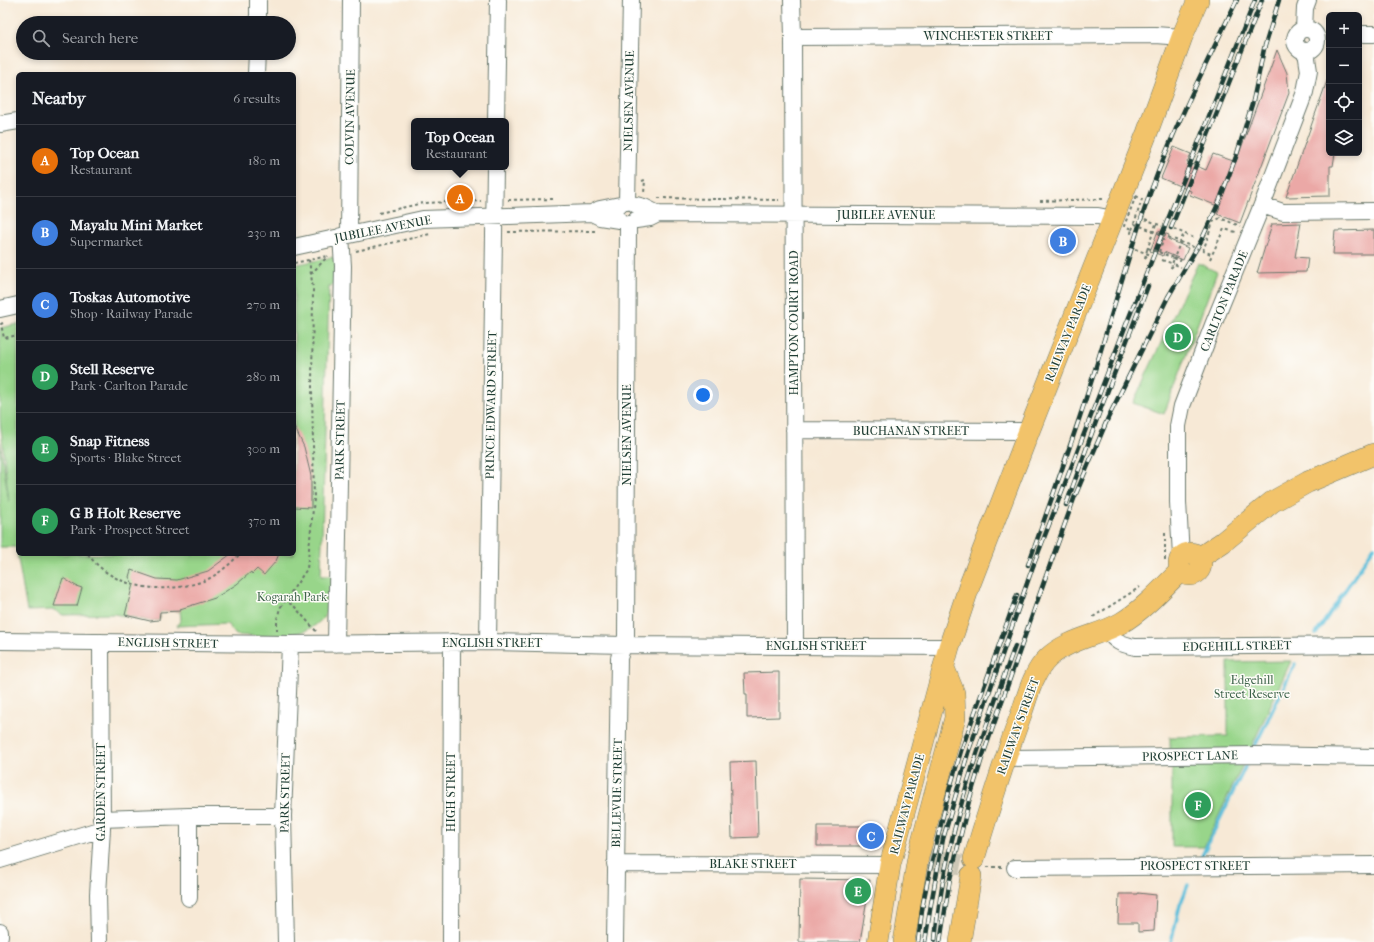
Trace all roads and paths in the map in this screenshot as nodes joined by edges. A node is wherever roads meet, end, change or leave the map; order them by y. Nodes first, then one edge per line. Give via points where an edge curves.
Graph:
1 (258, 0) edge
2 (351, 0) edge
3 (498, 0) edge
4 (631, 0) edge
5 (792, 0) edge
6 (1198, 0) edge
7 (1308, 0) edge
8 (258, 16) edge
9 (1317, 34) edge
10 (1362, 34) edge
11 (1374, 34) edge
12 (794, 37) junction
13 (1182, 37) junction
14 (257, 60) edge
15 (256, 72) edge
16 (496, 118) edge
17 (16, 121) edge
18 (0, 124) edge
19 (495, 170) edge
20 (627, 181) junction
21 (793, 189) junction
22 (651, 198) dead end
23 (1105, 199) dead end
24 (1142, 199) dead end
25 (1038, 201) dead end
26 (1262, 205) junction
27 (630, 211) junction
28 (1374, 211) edge
29 (794, 215) junction
30 (1145, 219) dead end
31 (1113, 220) junction
32 (1134, 223) junction
33 (494, 224) junction
34 (1156, 224) junction
35 (1162, 226) dead end
36 (1245, 228) junction
37 (1174, 229) dead end
38 (601, 231) dead end
39 (432, 233) dead end
40 (1131, 233) dead end
41 (1184, 233) junction
42 (345, 235) junction
43 (1165, 236) junction
44 (1194, 238) dead end
45 (296, 247) edge
46 (1148, 247) junction
47 (1135, 249) dead end
48 (1204, 250) junction
49 (342, 252) junction
50 (1159, 252) junction
51 (1174, 257) junction
52 (1180, 258) dead end
53 (309, 260) junction
54 (1162, 260) dead end
55 (296, 263) edge
56 (1174, 264) junction
57 (1181, 267) dead end
58 (311, 274) junction
59 (16, 306) edge
60 (3, 316) edge
61 (16, 335) edge
62 (794, 430) junction
63 (1029, 431) junction
64 (1374, 454) edge
65 (90, 556) edge
66 (238, 556) edge
67 (1187, 562) junction
68 (284, 600) junction
69 (1107, 630) junction
70 (0, 641) edge
71 (101, 642) junction
72 (452, 642) junction
73 (488, 642) junction
74 (283, 644) junction
75 (333, 644) junction
76 (624, 645) junction
77 (1374, 645) edge
78 (795, 646) junction
79 (949, 647) junction
80 (944, 668) junction
81 (1374, 757) edge
82 (1005, 758) junction
83 (189, 816) junction
84 (283, 816) junction
85 (101, 824) junction
86 (0, 860) edge
87 (616, 864) junction
88 (890, 865) junction
89 (1374, 865) edge
90 (970, 867) junction
91 (1015, 868) joint
92 (189, 898) dead end
93 (0, 932) edge
94 (0, 936) edge
95 (99, 942) edge
96 (286, 942) edge
97 (451, 942) edge
98 (614, 942) edge
99 (878, 942) edge
100 (904, 942) edge
101 (960, 942) edge

1 - 8 street
2 - 42 street, COLVIN AVENUE
3 - 16 street
4 - 20 street, NIELSEN AVENUE
5 - 12 street, HAMPTON COURT ROAD
6 - 13 main road, RAILWAY PARADE
7 - 9 street via 1306,8
9 - 26 street, CARLTON PARADE via 1316,45 1306,52 1309,71 1305,92
10 - 11 street
12 - 13 street, WINCHESTER STREET
12 - 21 street, HAMPTON COURT ROAD
13 - 31 main road, RAILWAY PARADE
14 - 15 street
17 - 18 street
19 - 33 street, PRINCE EDWARD STREET
20 - 27 street, NIELSEN AVENUE
20 - 27 path via 645,180
21 - 22 path via 781,190 780,200
21 - 29 street, HAMPTON COURT ROAD
23 - 25 path
24 - 32 path
26 - 28 street via 1282,212
26 - 36 street, CARLTON PARADE
27 - 29 street, JUBILEE AVENUE via 644,207 658,214
27 - 33 street, JUBILEE AVENUE via 600,209 592,213
27 - 76 street, NIELSEN AVENUE
29 - 31 street, JUBILEE AVENUE via 1094,216
29 - 62 street, HAMPTON COURT ROAD
30 - 34 path
31 - 63 main road, RAILWAY PARADE
32 - 40 path
32 - 43 path, bridge
33 - 38 path
33 - 42 street, JUBILEE AVENUE via 423,219
33 - 73 street, PRINCE EDWARD STREET
34 - 35 path
34 - 46 path
36 - 48 path via 1220,218 1213,222
36 - 48 path, bridge via 1236,233 1224,229 1210,259 1212,254
36 - 67 street, CARLTON PARADE via 1213,325 1182,406 1178,426 1178,502
37 - 41 path
39 - 49 path
41 - 44 path
41 - 51 path
42 - 45 street, JUBILEE AVENUE
42 - 49 street, PARK STREET
43 - 48 path, bridge
43 - 50 path
46 - 47 path, bridge via 1145,258 1149,255
46 - 50 path, bridge
49 - 75 street, PARK STREET
50 - 51 path, bridge
51 - 52 path via 1180,261
51 - 56 path, bridge via 1171,268
53 - 55 path
53 - 58 path
53 - 58 path via 330,255
54 - 56 path
56 - 57 path
58 - 68 path via 314,499 307,569
59 - 60 street
60 - 61 path via 1,324 4,338
62 - 63 street, BUCHANAN STREET
62 - 78 street, HAMPTON COURT ROAD
63 - 79 main road, RAILWAY PARADE
64 - 67 main road, RAILWAY STREET via 1308,482 1272,502 1223,542
65 - 66 path via 113,576 133,584 175,588 206,580 220,572
67 - 69 main road, RAILWAY STREET via 1146,603 1123,622
68 - 74 path via 277,619
68 - 75 path via 294,606
69 - 77 street, EDGEHILL STREET via 1122,645 1135,647
69 - 82 main road, RAILWAY STREET via 1074,642 1047,658 1037,674
70 - 71 street, ENGLISH STREET
71 - 74 street, ENGLISH STREET
71 - 85 street, GARDEN STREET
72 - 73 street, ENGLISH STREET
72 - 75 street, ENGLISH STREET
72 - 97 street, HIGH STREET
73 - 76 street, ENGLISH STREET
74 - 75 street, ENGLISH STREET
74 - 84 street, PARK STREET
76 - 78 street, ENGLISH STREET
76 - 87 street, BELLEVUE STREET via 619,658
78 - 79 street, ENGLISH STREET
79 - 80 main road, RAILWAY PARADE
80 - 88 main road, RAILWAY PARADE
80 - 100 main road, RAILWAY PARADE via 954,694 955,718
81 - 82 street, PROSPECT LANE via 1252,755
82 - 90 main road, RAILWAY STREET
83 - 84 street
83 - 85 street
83 - 92 street
84 - 96 street, PARK STREET
85 - 86 street
85 - 95 street, GARDEN STREET
87 - 88 street, BLAKE STREET
87 - 98 street, BELLEVUE STREET
88 - 99 main road, RAILWAY PARADE
89 - 91 street, PROSPECT STREET
90 - 91 path
90 - 101 main road, RAILWAY STREET
93 - 94 street

